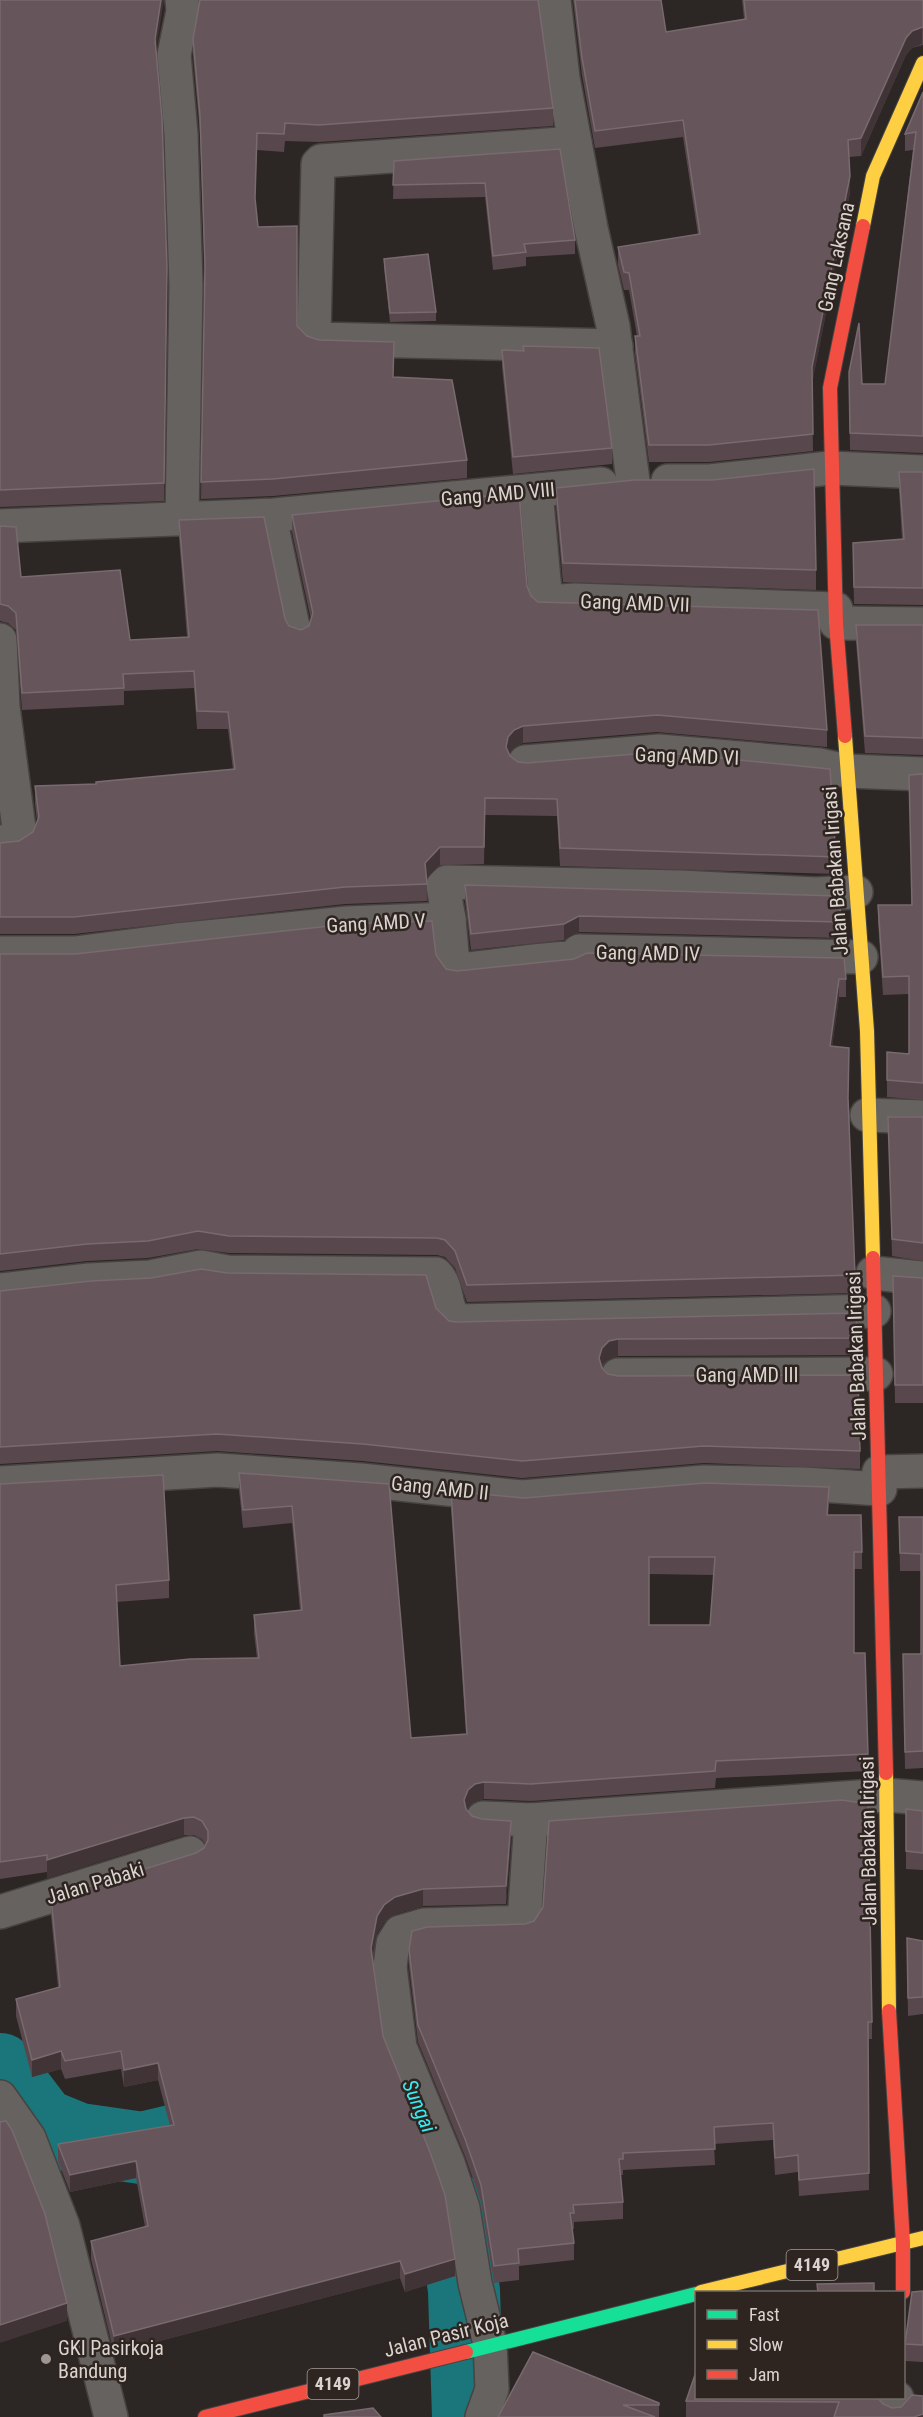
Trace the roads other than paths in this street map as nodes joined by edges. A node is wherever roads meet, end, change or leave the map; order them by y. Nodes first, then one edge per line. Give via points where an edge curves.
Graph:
1 (182, 0) edge
2 (554, 0) edge
3 (923, 63) edge
4 (575, 143) junction
5 (616, 346) junction
6 (830, 468) junction
7 (923, 472) edge
8 (633, 481) junction
9 (536, 491) junction
10 (274, 516) junction
11 (182, 519) junction
12 (0, 526) edge
13 (836, 616) junction
14 (923, 624) edge
15 (299, 633) edge
16 (0, 640) edge
17 (525, 762) edge
18 (848, 771) junction
19 (923, 774) edge
20 (0, 842) edge
21 (856, 892) junction
22 (449, 919) junction
23 (0, 953) edge
24 (861, 957) junction
25 (867, 1115) junction
26 (923, 1117) edge
27 (873, 1273) junction
28 (923, 1278) edge
29 (0, 1290) edge
30 (874, 1311) junction
31 (876, 1374) junction
32 (618, 1375) edge
33 (923, 1471) edge
34 (880, 1480) junction
35 (0, 1483) edge
36 (887, 1795) junction
37 (923, 1798) edge
38 (483, 1818) edge
39 (531, 1820) junction
40 (190, 1853) edge
41 (0, 1912) edge
42 (0, 2097) edge
43 (923, 2238) edge
44 (903, 2243) junction
45 (706, 2291) edge
46 (903, 2291) edge
47 (695, 2294) edge
48 (476, 2348) junction
49 (897, 2399) edge
50 (111, 2417) edge
51 (205, 2417) edge
52 (482, 2417) edge
53 (894, 2417) edge

1 - 11 street via 174,55 186,285
2 - 4 street
3 - 6 street, Gang Laksana via 873,176 830,387
4 - 5 street
4 - 5 street via 321,161 314,335 319,339
5 - 8 street
6 - 7 street, Gang AMD VIII
6 - 8 street, Gang AMD VIII via 710,481
6 - 13 street, Jalan Babakan Irigasi
8 - 9 street, Gang AMD VIII
9 - 10 street, Gang AMD VIII
9 - 13 street, Gang AMD VII via 546,602 575,600
10 - 11 street, Gang AMD VIII
10 - 15 lane
11 - 12 street, Gang AMD VIII
13 - 14 street
13 - 18 street, Jalan Babakan Irigasi
16 - 20 street via 3,707 20,836
17 - 18 street, Gang AMD VI via 659,751 820,765
18 - 19 street, Gang AMD VI
18 - 21 street, Jalan Babakan Irigasi
21 - 22 street, Gang AMD V via 815,894 447,882 443,886
21 - 24 street, Jalan Babakan Irigasi
22 - 23 street, Gang AMD V via 347,923 75,953
22 - 24 street, Gang AMD IV via 456,970 573,958 579,951
24 - 25 street, Jalan Babakan Irigasi via 867,1031
25 - 26 street
25 - 27 street, Jalan Babakan Irigasi
27 - 28 street
27 - 30 street, Jalan Babakan Irigasi
29 - 30 street via 150,1276 211,1266 227,1272 436,1274 444,1283 451,1316 457,1321
30 - 31 street, Jalan Babakan Irigasi
31 - 32 street, Gang AMD III
31 - 34 street, Jalan Babakan Irigasi
33 - 34 street, Gang AMD II
34 - 35 street, Gang AMD II via 804,1484 704,1482 522,1497 218,1470
34 - 36 street, Jalan Babakan Irigasi
36 - 37 street
36 - 39 street
36 - 44 street, Jalan Babakan Irigasi via 889,2006
38 - 39 street
39 - 48 street via 524,1922 424,1925 400,1932 393,1943 390,1967 400,2047 463,2208 475,2283
40 - 41 street, Jalan Pabaki
42 - 50 street via 29,2138 63,2226
43 - 44 street, 4149
44 - 45 street, 4149
44 - 46 street, Jalan Babakan Irigasi
47 - 48 street, Jalan Pasir Koja / 4149
48 - 51 street, Jalan Pasir Koja / 4149
48 - 52 street via 492,2389
49 - 53 street

